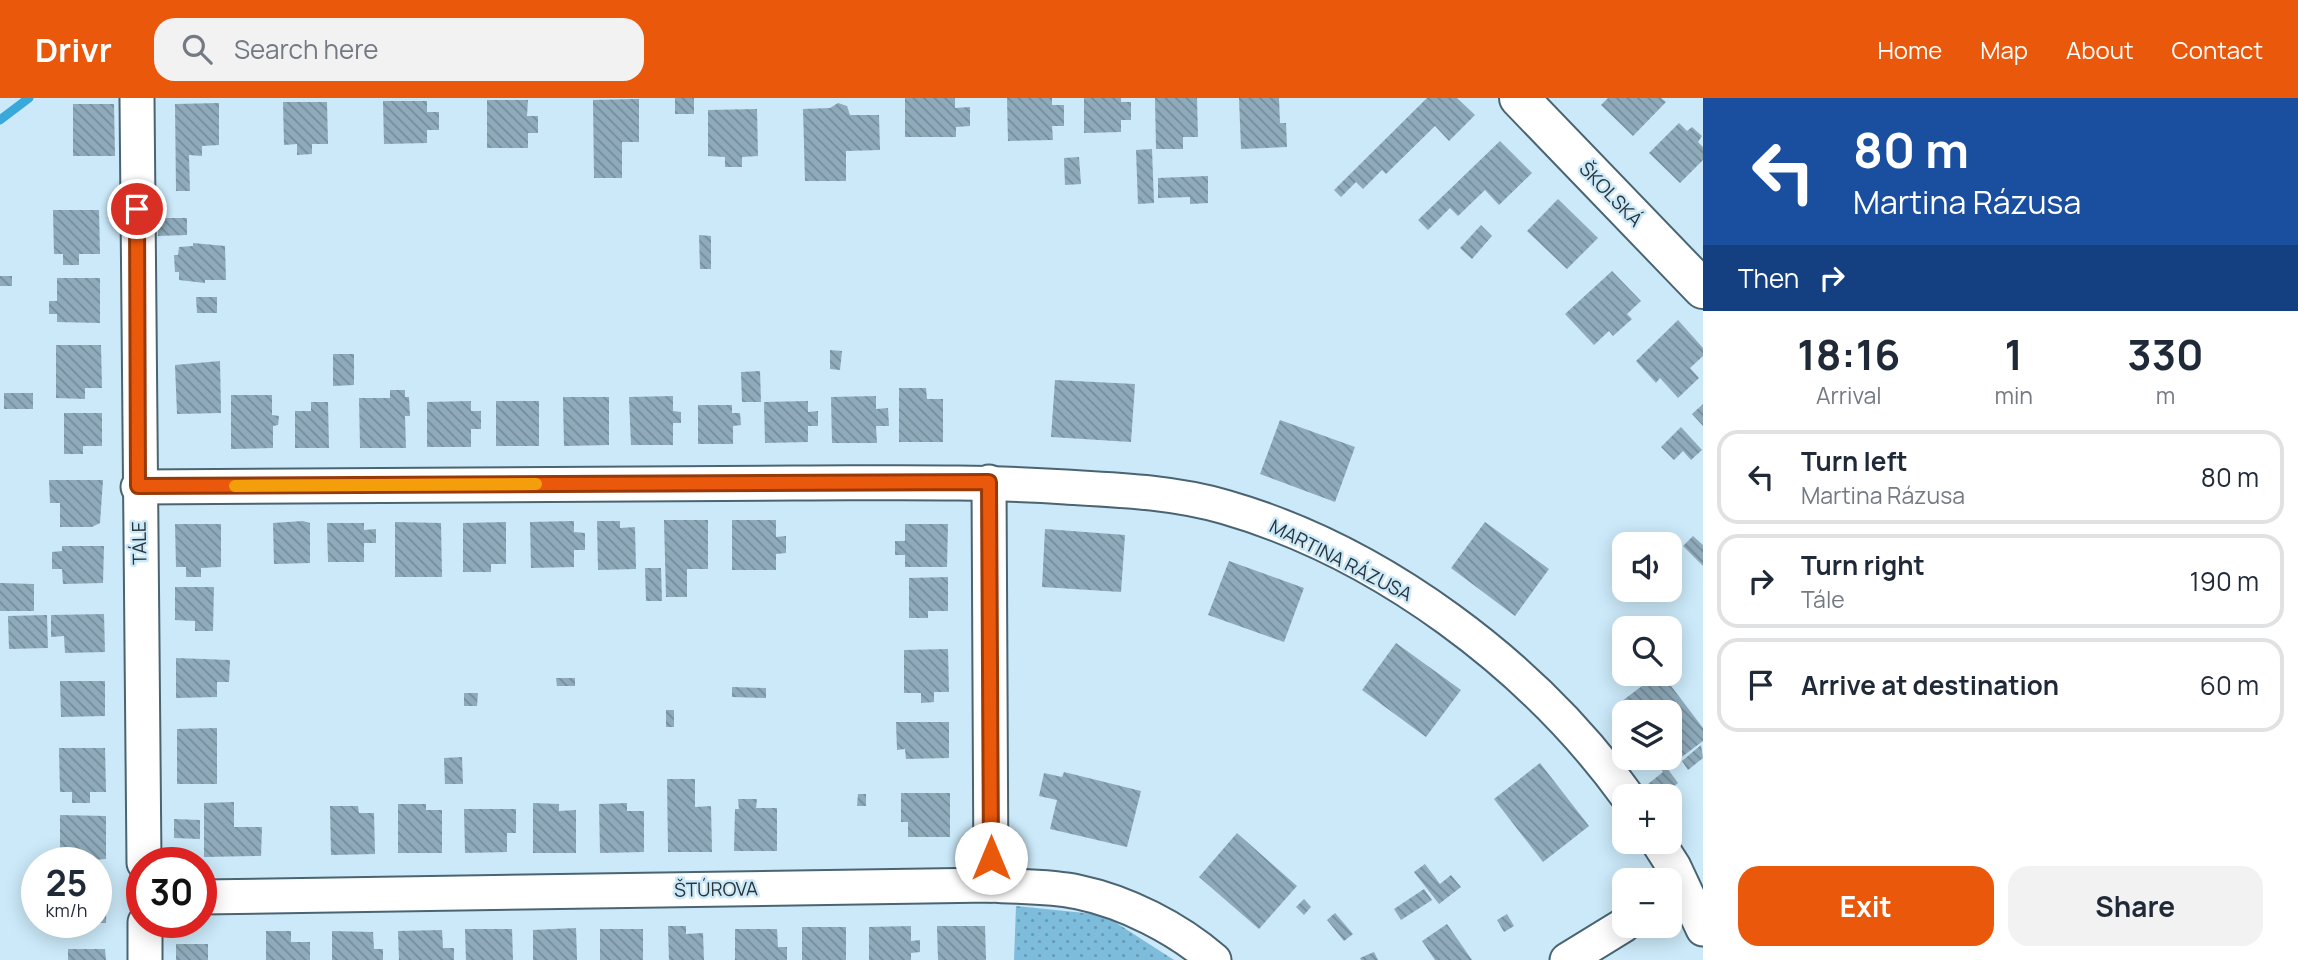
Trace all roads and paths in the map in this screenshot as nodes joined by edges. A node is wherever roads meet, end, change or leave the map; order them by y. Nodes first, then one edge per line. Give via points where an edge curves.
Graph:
1 (137, 98) edge
2 (1519, 98) edge
3 (1703, 289) edge
4 (989, 482) junction
5 (138, 486) junction
6 (1618, 784) edge
7 (144, 847) edge
8 (1665, 854) edge
9 (991, 885) junction
10 (1686, 888) edge
11 (217, 897) edge
12 (1703, 929) edge
13 (1612, 932) edge
14 (145, 938) edge
15 (145, 960) edge
16 (1214, 960) edge
17 (1567, 960) edge

1 - 5 street, TÁLE
2 - 3 street, ŠKOLSKÁ
4 - 5 street, MARTINA RÁZUSA
4 - 6 street, MARTINA RÁZUSA via 1139,491 1222,506 1282,527 1365,568 1451,619 1529,684
4 - 9 street
5 - 7 street, TÁLE
8 - 10 street
9 - 11 street, ŠTÚROVA
9 - 16 street, ŠTÚROVA via 1079,892 1146,916
10 - 12 street
13 - 17 street
14 - 15 street

